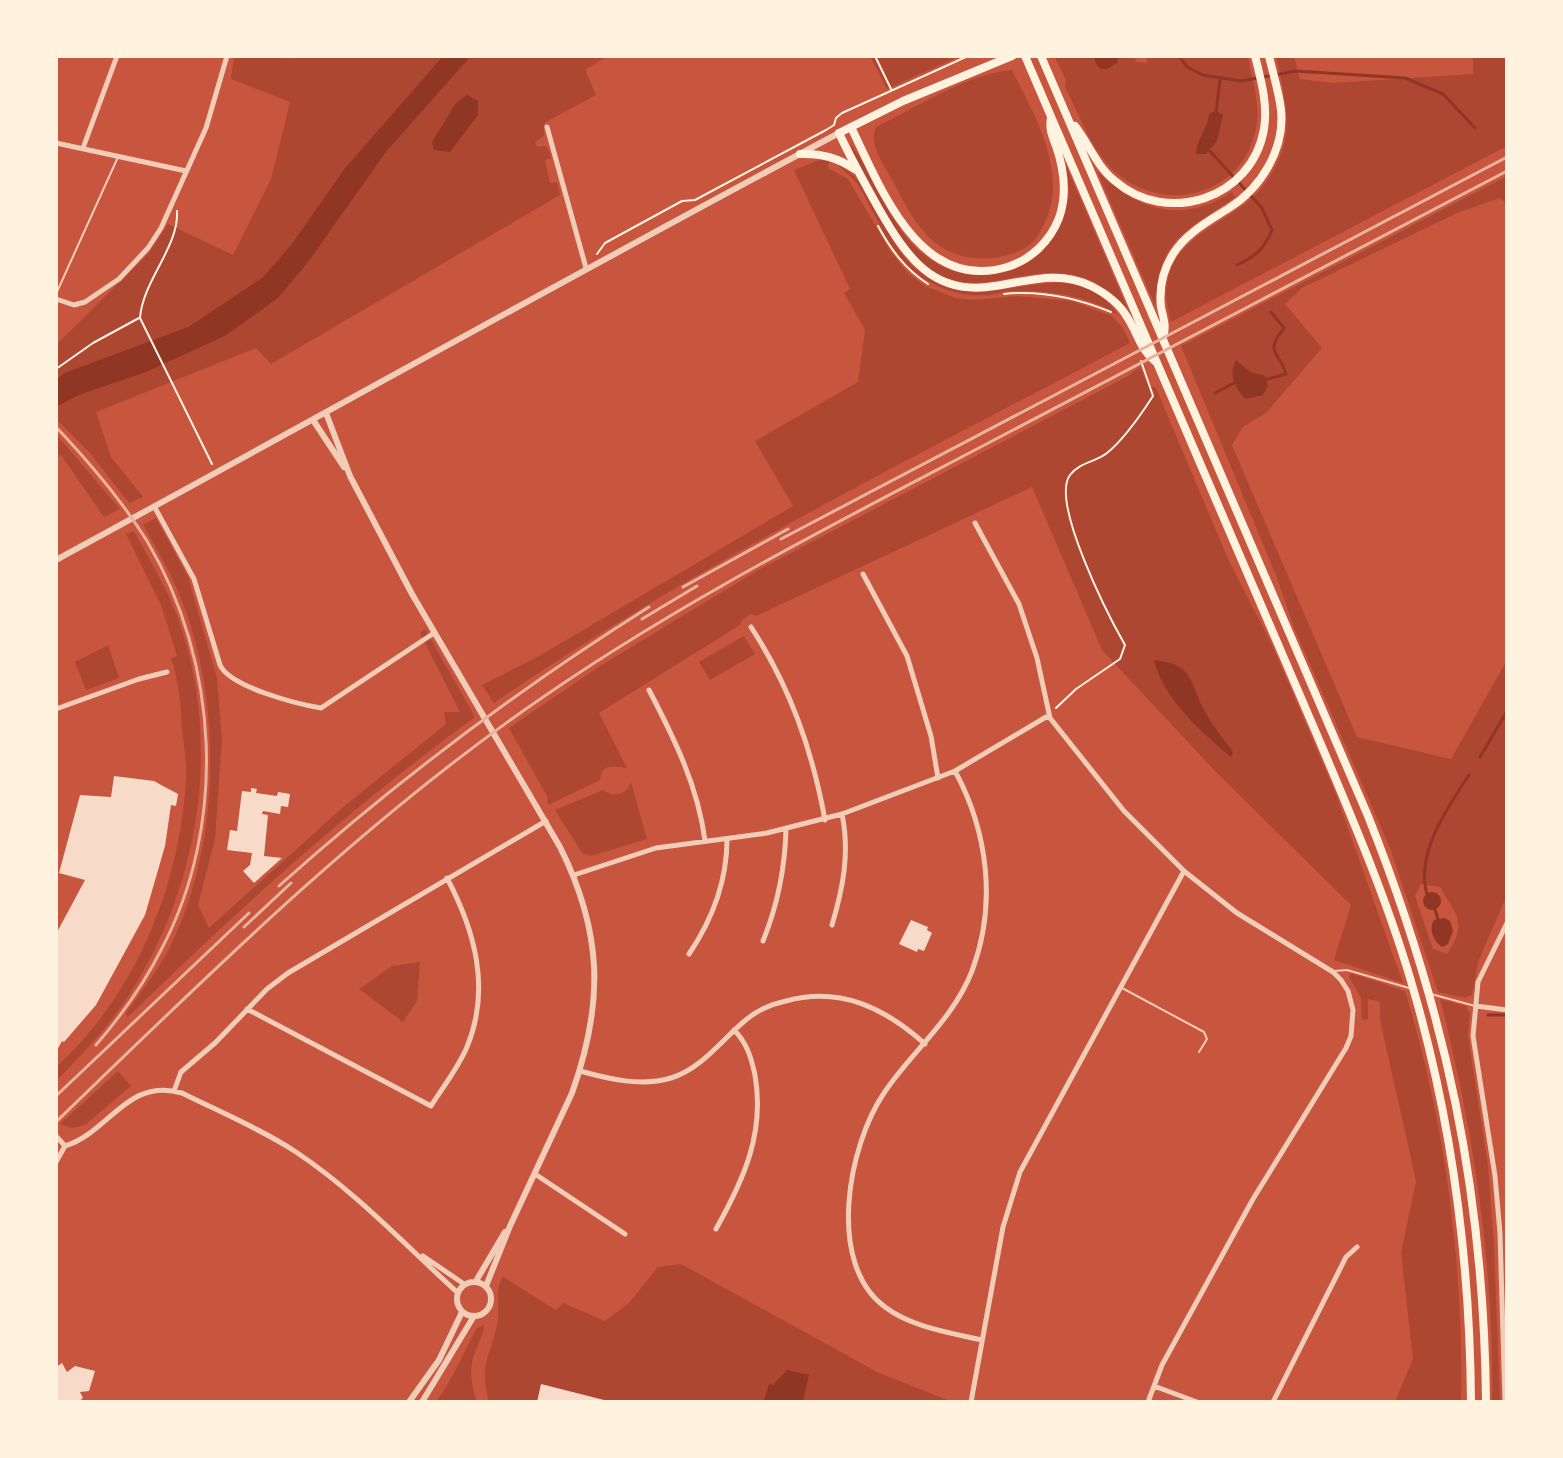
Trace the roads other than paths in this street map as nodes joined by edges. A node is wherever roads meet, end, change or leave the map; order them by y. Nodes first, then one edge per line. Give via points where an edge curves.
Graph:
1 (117, 56) edge
2 (227, 56) edge
3 (1012, 56) edge
4 (1025, 56) edge
5 (1255, 56) edge
6 (1043, 59) edge
7 (1270, 61) edge
8 (1067, 115) junction
9 (1051, 117) junction
10 (547, 127) dead end
11 (851, 127) junction
12 (839, 133) junction
13 (56, 143) edge
14 (83, 148) junction
15 (800, 154) junction
16 (118, 156) junction
17 (186, 171) junction
18 (857, 171) junction
19 (586, 268) junction
20 (56, 297) edge
21 (1159, 319) junction
22 (1138, 329) junction
23 (326, 413) junction
24 (313, 420) junction
25 (350, 476) junction
26 (154, 506) junction
27 (975, 523) dead end
28 (56, 560) edge
29 (863, 574) dead end
30 (751, 627) dead end
31 (434, 633) junction
32 (167, 672) dead end
33 (649, 690) dead end
34 (56, 709) edge
35 (1050, 718) junction
36 (955, 771) junction
37 (938, 778) junction
38 (842, 814) junction
39 (825, 820) junction
40 (546, 821) junction
41 (786, 829) junction
42 (727, 839) junction
43 (705, 841) junction
44 (1184, 871) junction
45 (574, 875) junction
46 (447, 878) junction
47 (1507, 923) edge
48 (832, 925) dead end
49 (763, 941) dead end
50 (689, 954) dead end
51 (1333, 972) junction
52 (1121, 987) junction
53 (1414, 989) junction
54 (1429, 993) junction
55 (1476, 1006) junction
56 (247, 1009) junction
57 (1507, 1010) edge
58 (734, 1030) junction
59 (925, 1044) junction
60 (1199, 1052) dead end
61 (580, 1071) junction
62 (174, 1091) junction
63 (56, 1136) edge
64 (65, 1146) junction
65 (56, 1162) edge
66 (535, 1174) junction
67 (510, 1226) junction
68 (716, 1229) dead end
69 (625, 1234) dead end
70 (1357, 1247) dead end
71 (412, 1248) junction
72 (476, 1281) junction
73 (464, 1284) junction
74 (486, 1286) junction
75 (458, 1293) junction
76 (462, 1312) junction
77 (474, 1316) junction
78 (982, 1340) junction
79 (1154, 1386) junction
80 (409, 1402) edge
81 (422, 1402) edge
82 (971, 1402) edge
83 (1148, 1402) edge
84 (1197, 1402) edge
85 (1273, 1402) edge
86 (1471, 1402) edge
87 (1486, 1402) edge
88 (1505, 1402) edge

1 - 14 street
2 - 17 street via 206,128
3 - 11 main road
4 - 9 main road
5 - 8 main road via 1264,131 1255,156 1236,181 1206,199 1188,204 1151,201 1132,193 1101,166
6 - 8 main road
7 - 21 main road via 1281,118 1279,140 1266,171 1247,194 1175,250 1163,279
8 - 21 main road
9 - 11 main road via 1049,130 1064,186 1059,218 1029,257 992,271 956,268 919,245
9 - 22 main road
10 - 19 street
11 - 12 main road
12 - 15 street
12 - 18 main road
13 - 14 street
14 - 16 street
15 - 18 main road via 834,158
15 - 19 street
16 - 17 street
16 - 20 lane
17 - 20 street via 161,228 119,279 85,302 74,305
18 - 22 main road via 908,256 938,279 973,289 1036,278 1072,279 1116,302
19 - 23 street
21 - 54 main road via 1368,816
22 - 53 main road via 1157,362 1354,821
23 - 24 street
23 - 25 street
24 - 25 street
24 - 26 street
25 - 31 street
26 - 28 street
26 - 31 street via 194,579 223,673 233,679 321,708
27 - 35 street via 1019,604
29 - 37 street via 907,656
30 - 39 street via 772,658 798,716
31 - 40 street
32 - 34 street
33 - 43 street via 692,784
35 - 36 street
35 - 44 street via 1124,811
36 - 37 street
36 - 59 street via 979,829 986,906 965,986
37 - 38 street
38 - 39 street
38 - 48 street via 846,859
39 - 41 street
40 - 45 street
40 - 46 street
41 - 42 street
41 - 49 street via 781,887
42 - 43 street
42 - 50 street via 719,893
43 - 45 street via 656,848
44 - 51 street via 1258,928
44 - 52 street
45 - 61 street via 592,930 596,966 592,1026
46 - 56 street via 319,953
46 - 56 street via 470,927 479,996 468,1045 431,1106
47 - 55 street via 1478,982
51 - 53 lane via 1347,970
51 - 79 street via 1348,991 1353,1010 1346,1048 1253,1199
52 - 60 lane via 1204,1032 1207,1039
52 - 78 street via 1020,1172 1003,1227
53 - 86 main road via 1448,1132 1468,1303
54 - 55 lane
54 - 87 main road via 1462,1130 1476,1218
55 - 57 street
55 - 88 street via 1473,1036 1500,1233
56 - 62 street via 181,1072
58 - 59 street via 768,1007 796,998 831,997 874,1007
58 - 61 street via 697,1066 671,1078 631,1081
58 - 68 street via 751,1057 758,1119 748,1167
59 - 78 street via 882,1096 861,1142 850,1203 853,1255 862,1283 882,1306 906,1319
61 - 66 street
62 - 64 street via 138,1095
62 - 71 street via 293,1150
63 - 64 street
64 - 65 street
66 - 67 street
66 - 69 street
67 - 72 street
67 - 74 street
70 - 85 street via 1346,1257
71 - 73 street
71 - 75 street
72 - 73 street
72 - 74 street
73 - 75 street
74 - 77 street via 491,1304
75 - 76 street
76 - 77 street
76 - 80 street via 439,1360
77 - 81 street
78 - 82 street
79 - 83 street
79 - 84 street

